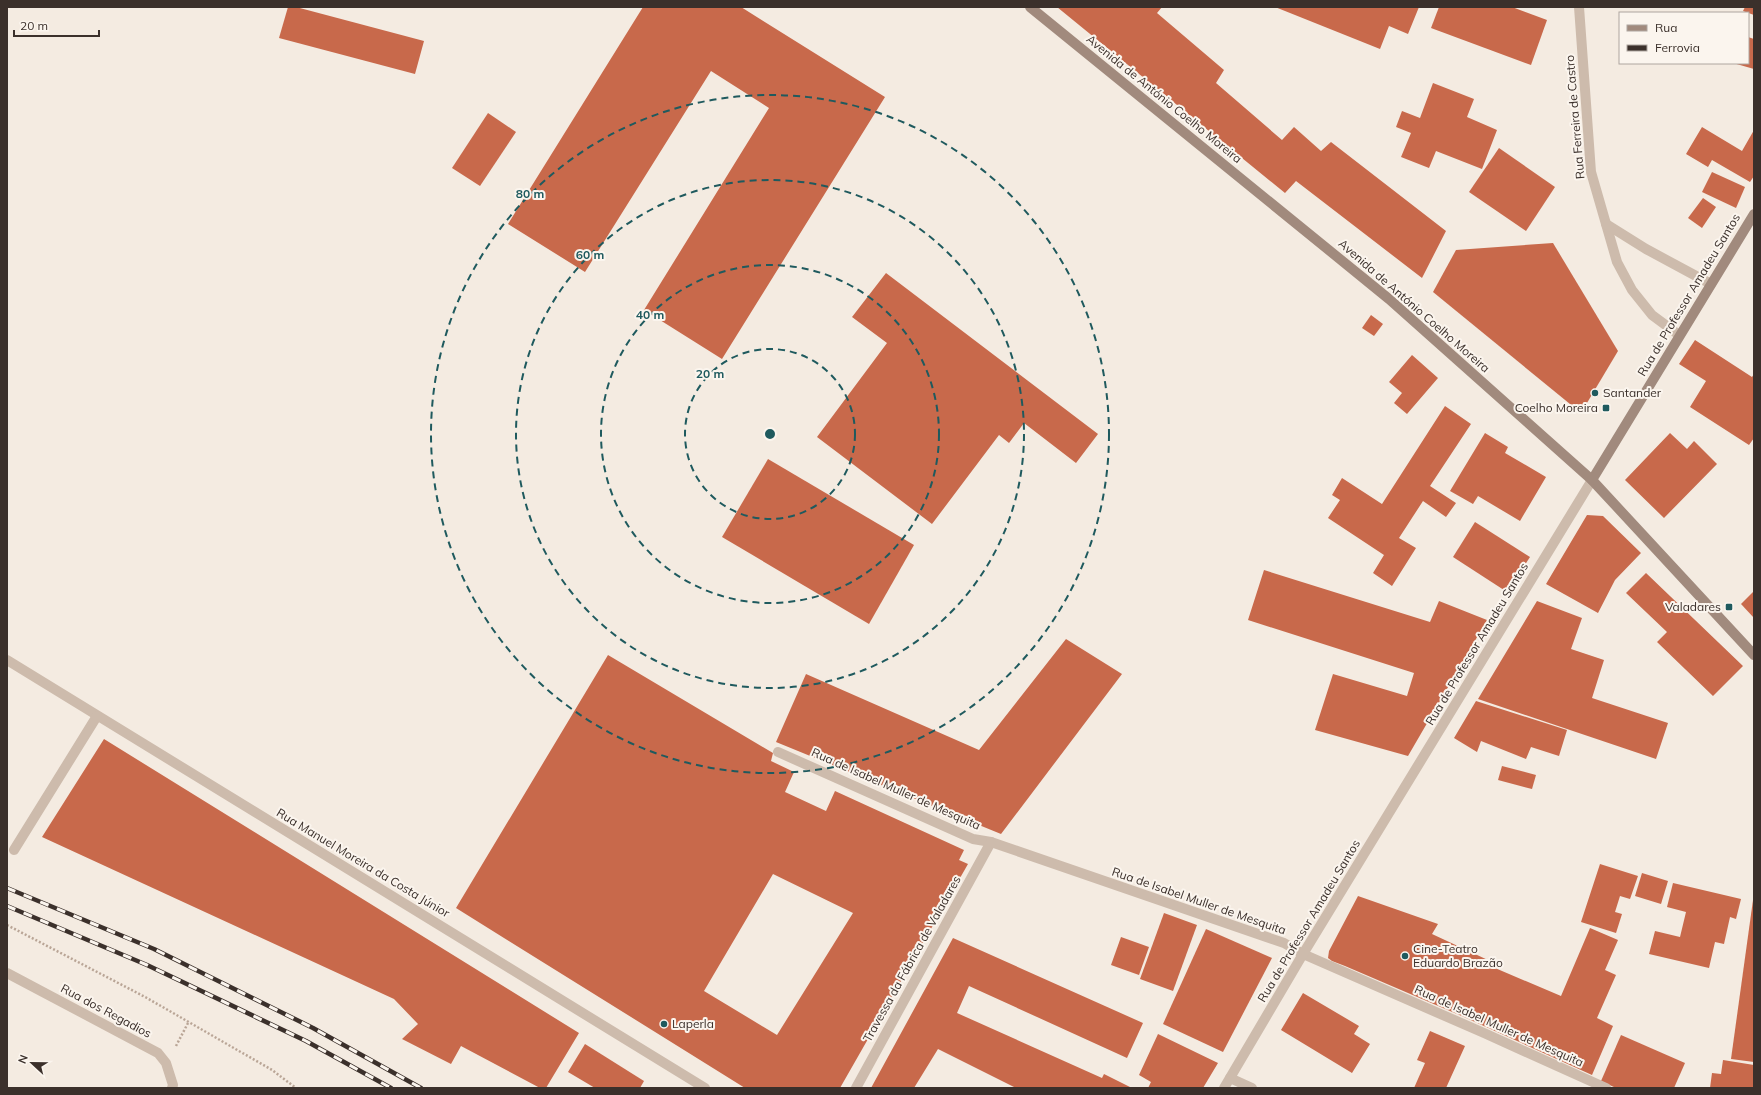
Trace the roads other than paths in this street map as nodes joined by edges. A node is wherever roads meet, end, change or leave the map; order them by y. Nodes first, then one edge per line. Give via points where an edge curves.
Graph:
1 (1030, 7) edge
2 (1579, 7) edge
3 (1754, 214) edge
4 (1606, 224) junction
5 (1711, 284) junction
6 (1679, 335) junction
7 (1592, 480) junction
8 (1754, 654) edge
9 (7, 660) edge
10 (97, 716) junction
11 (778, 752) dead end
12 (990, 842) junction
13 (14, 850) dead end
14 (1303, 954) junction
15 (7, 973) edge
16 (1230, 1078) junction
17 (172, 1088) edge
18 (705, 1088) edge
19 (856, 1088) edge
20 (1224, 1088) edge
21 (1252, 1088) edge
22 (1606, 1088) edge

1 - 7 main road, Avenida de António Coelho Moreira via 1389,299
2 - 4 street, Rua Ferreira de Castro via 1591,172
3 - 5 main road, Rua de Professor Amadeu Santos
4 - 5 street
4 - 6 street, Rua Ferreira de Castro via 1617,262 1632,290 1652,315
5 - 6 main road, Rua de Professor Amadeu Santos
6 - 7 main road, Rua de Professor Amadeu Santos
7 - 8 main road, Avenida de António Coelho Moreira
7 - 14 street, Rua de Professor Amadeu Santos
9 - 10 street, Rua Manuel Moreira da Costa Júnior
10 - 13 street
10 - 18 street, Rua Manuel Moreira da Costa Júnior
11 - 12 street, Rua de Isabel Muller de Mesquita via 973,839
12 - 14 street, Rua de Isabel Muller de Mesquita via 1284,944
12 - 19 street, Travessa da Fábrica de Valadares
14 - 16 street, Rua de Professor Amadeu Santos
14 - 22 street, Rua de Isabel Muller de Mesquita
15 - 17 street, Rua dos Regadios via 158,1053 166,1063
16 - 20 street, Rua de Professor Amadeu Santos
16 - 21 street

